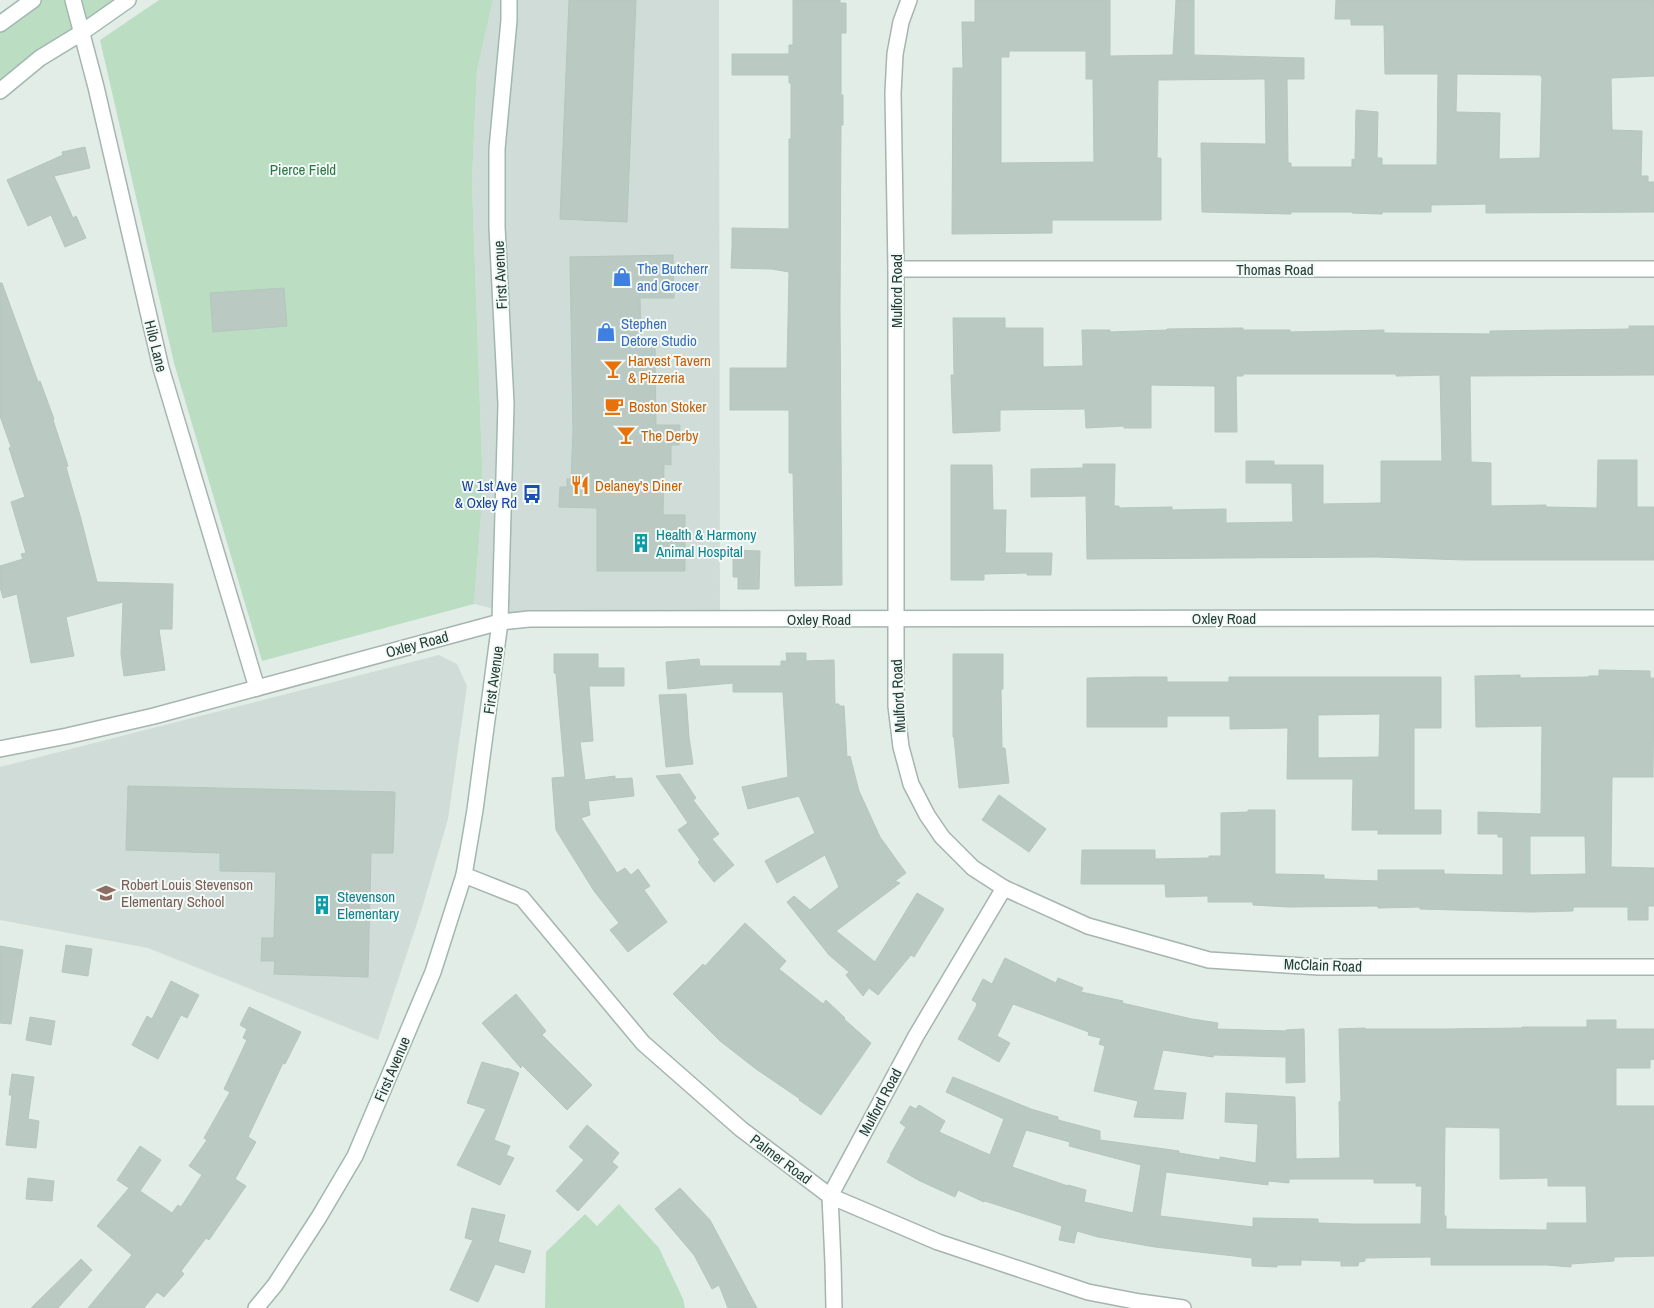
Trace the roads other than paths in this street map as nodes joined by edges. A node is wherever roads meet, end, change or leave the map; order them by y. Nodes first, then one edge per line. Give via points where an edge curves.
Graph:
1 (33, 0) edge
2 (73, 0) edge
3 (128, 0) edge
4 (509, 0) edge
5 (909, 0) edge
6 (0, 24) edge
7 (81, 33) junction
8 (0, 91) edge
9 (896, 269) junction
10 (1654, 269) edge
11 (896, 618) junction
12 (1654, 618) edge
13 (500, 622) junction
14 (257, 688) junction
15 (0, 749) edge
16 (464, 874) junction
17 (1004, 888) junction
18 (1654, 967) edge
19 (830, 1196) junction
20 (256, 1308) edge
21 (834, 1308) edge
22 (1182, 1308) edge

1 - 6 street
2 - 7 street, Hilo Lane
3 - 7 street
4 - 13 street, First Avenue via 497,149 497,227 506,404
5 - 9 street, Mulford Road via 895,54 893,93
7 - 8 street via 40,58
7 - 14 street, Hilo Lane via 161,368
9 - 10 street, Thomas Road
9 - 11 street, Mulford Road
11 - 12 street, Oxley Road
11 - 13 street, Oxley Road via 529,619
11 - 17 street, Mulford Road via 896,706 901,746 911,784 926,815 942,837 973,868
13 - 14 street, Oxley Road
13 - 16 street, First Avenue
14 - 15 street, Oxley Road via 154,716
16 - 19 street, Palmer Road via 522,898 643,1042 741,1129
16 - 20 street, First Avenue via 432,972 356,1156 275,1285
17 - 18 street, McClain Road via 1088,926 1209,960 1319,967
17 - 19 street, Mulford Road via 916,1036
19 - 21 street
19 - 22 street, Palmer Road via 938,1242 1088,1292

